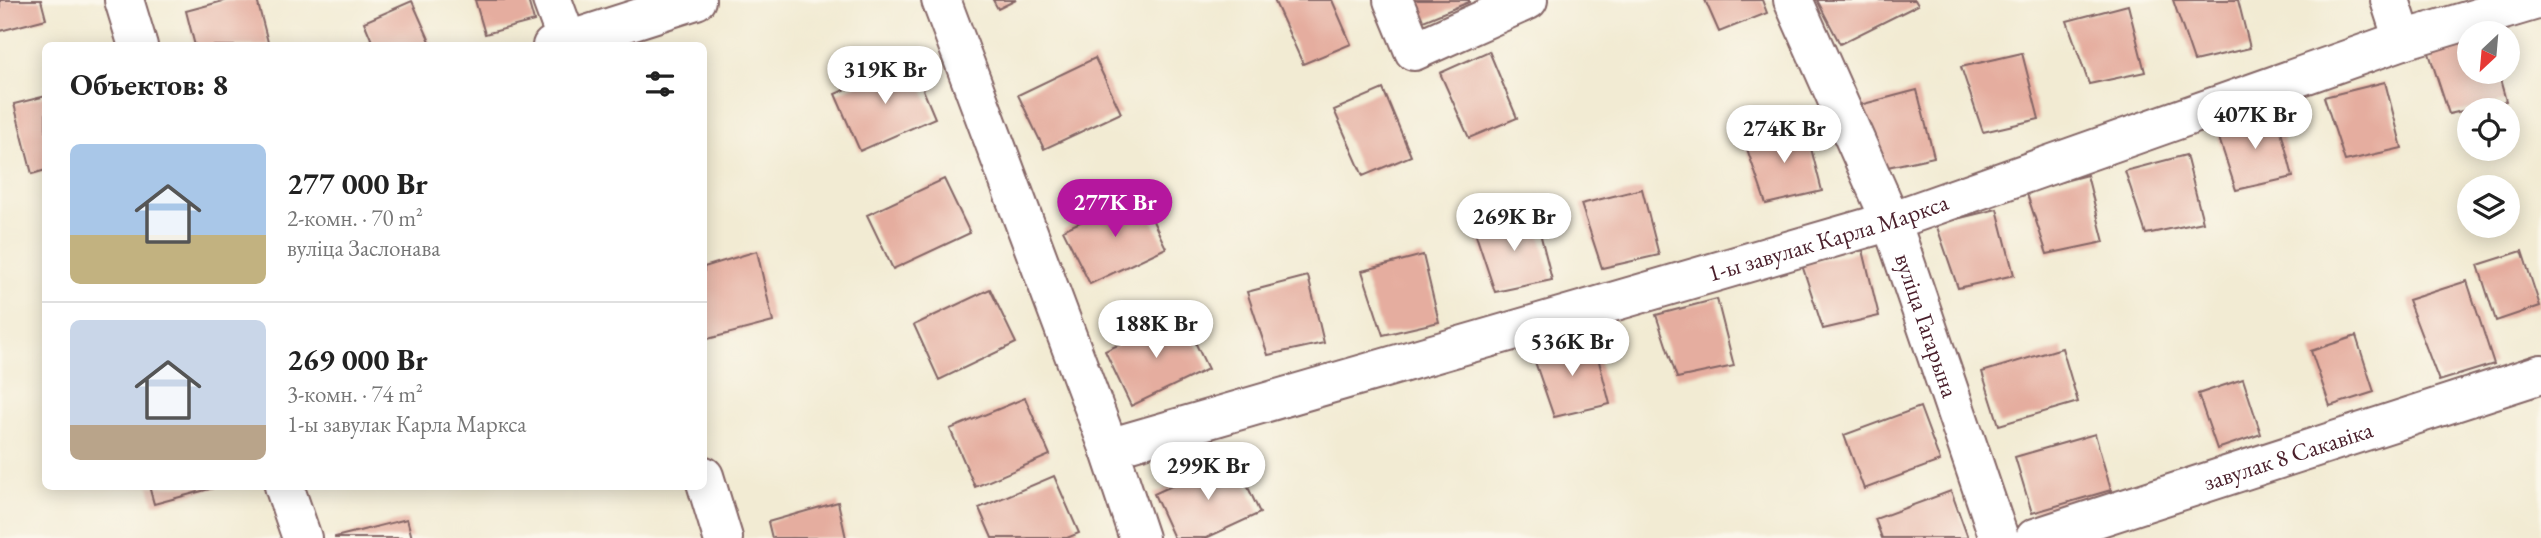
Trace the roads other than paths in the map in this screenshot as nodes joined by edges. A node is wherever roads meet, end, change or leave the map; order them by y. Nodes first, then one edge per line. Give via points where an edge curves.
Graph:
1 (124, 0) edge
2 (552, 0) edge
3 (696, 0) edge
4 (941, 0) edge
5 (1393, 0) edge
6 (1528, 0) edge
7 (1793, 0) edge
8 (2390, 0) edge
9 (2537, 0) edge
10 (2403, 40) junction
11 (137, 42) edge
12 (562, 42) edge
13 (569, 42) edge
14 (1891, 221) junction
15 (2541, 374) edge
16 (1109, 448) junction
17 (707, 486) edge
18 (285, 490) edge
19 (302, 538) edge
20 (723, 538) edge
21 (1139, 538) edge
22 (1999, 538) edge
23 (2035, 538) edge

1 - 11 street
2 - 12 street
3 - 13 street
4 - 16 street
5 - 6 street via 1414,51
7 - 14 street, вуліца Гагарына
8 - 10 street
9 - 10 street, 1-ы завулак Карла Маркса
10 - 14 street, 1-ы завулак Карла Маркса
14 - 16 street, 1-ы завулак Карла Маркса
14 - 22 street, вуліца Гагарына
15 - 23 street, завулак 8 Сакавіка
16 - 21 street
17 - 20 street
18 - 19 street

